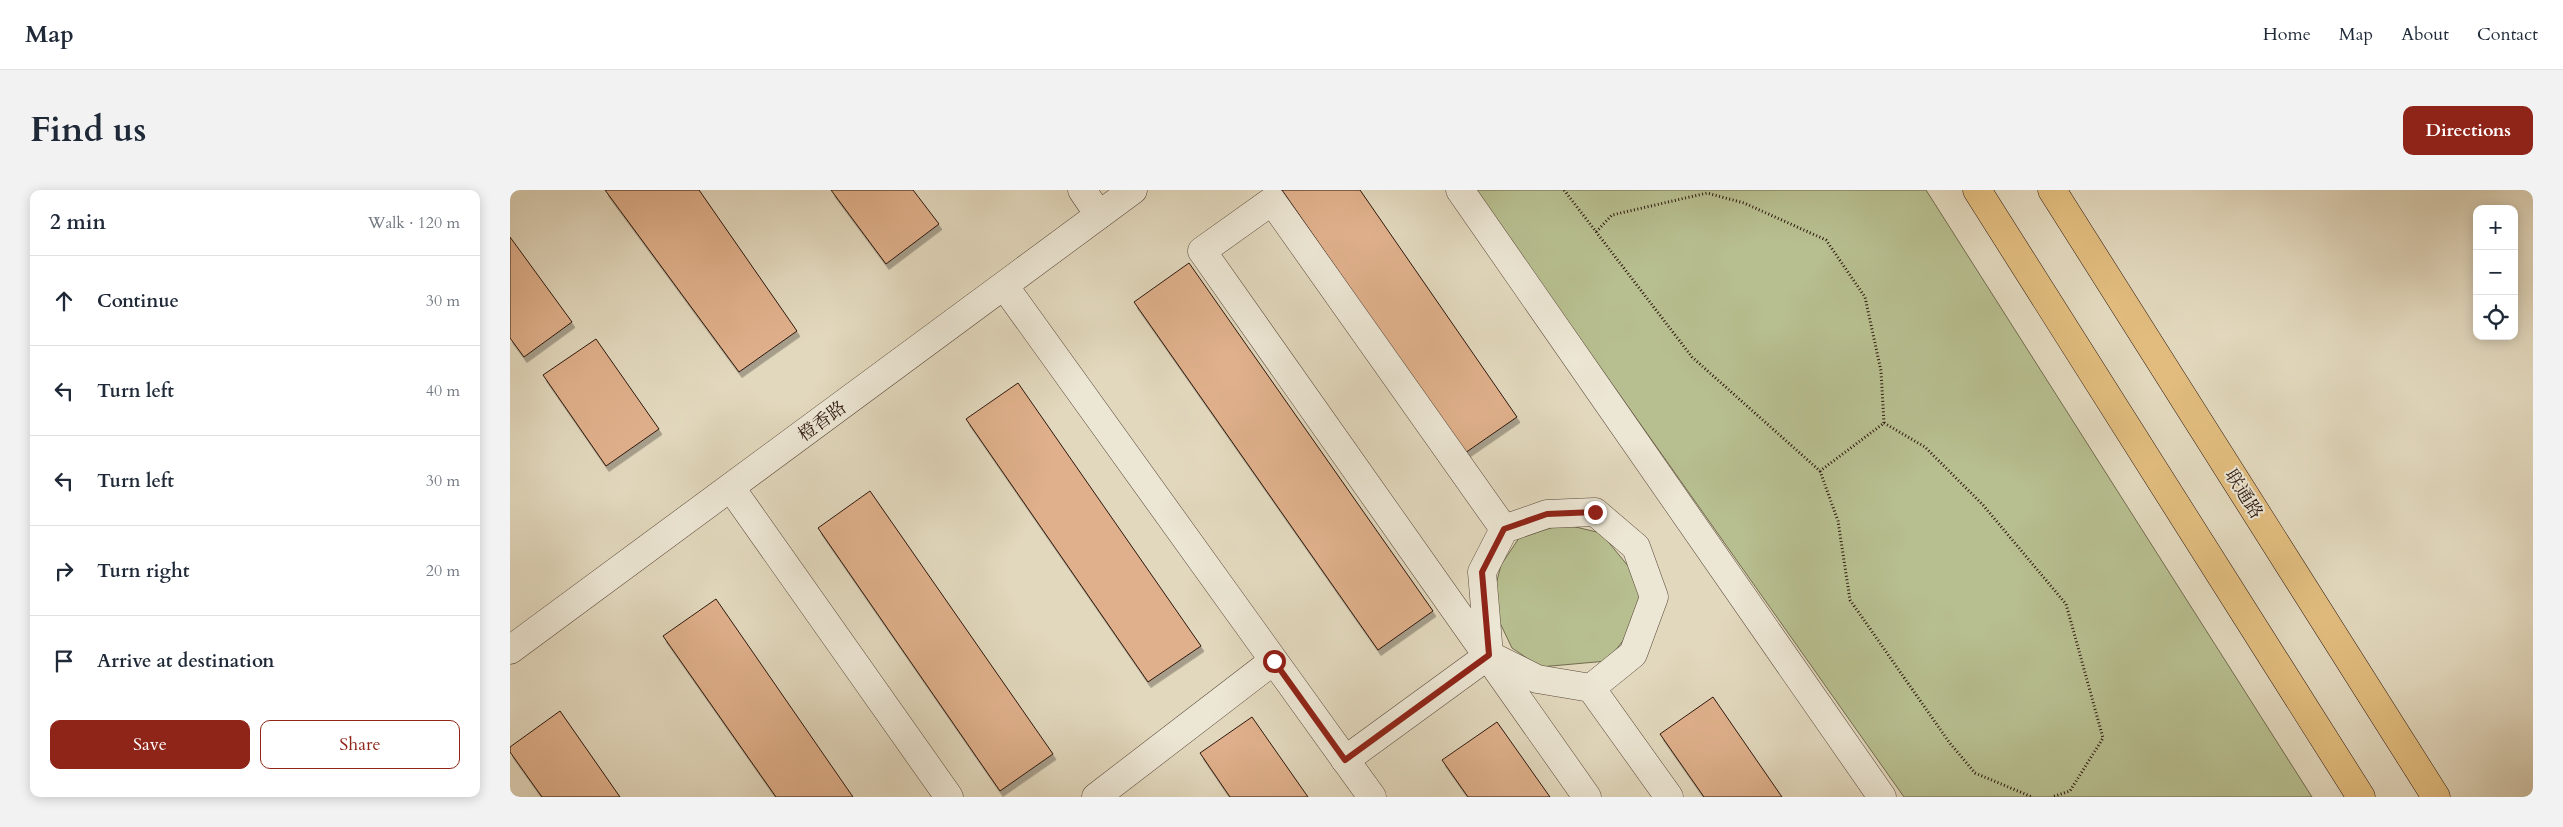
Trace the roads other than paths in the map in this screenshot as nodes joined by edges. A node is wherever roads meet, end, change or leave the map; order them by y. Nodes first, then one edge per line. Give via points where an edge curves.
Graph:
1 (1082, 190) edge
2 (1134, 190) edge
3 (1460, 190) edge
4 (1977, 190) edge
5 (2052, 190) edge
6 (1099, 215) junction
7 (1004, 287) junction
8 (731, 488) junction
9 (1504, 529) junction
10 (510, 650) edge
11 (1489, 655) junction
12 (1274, 661) junction
13 (1591, 688) junction
14 (1345, 760) junction
15 (949, 797) edge
16 (1096, 797) edge
17 (1372, 797) edge
18 (1588, 797) edge
19 (1669, 797) edge
20 (1882, 797) edge
21 (2361, 797) edge
22 (2436, 797) edge

1 - 6 street
2 - 6 street, 橙香路
3 - 20 street
4 - 21 main road
5 - 22 main road, 联通路
6 - 7 street, 橙香路
7 - 8 street, 橙香路
7 - 12 street
8 - 10 street, 橙香路
8 - 15 street
9 - 11 street via 1482,572
9 - 11 street via 1272,201 1202,251
9 - 13 street via 1547,514 1595,512 1636,546 1654,597 1633,654
11 - 13 street via 1537,679
11 - 14 street
11 - 18 street
12 - 14 street
12 - 16 street
13 - 19 street
14 - 17 street

